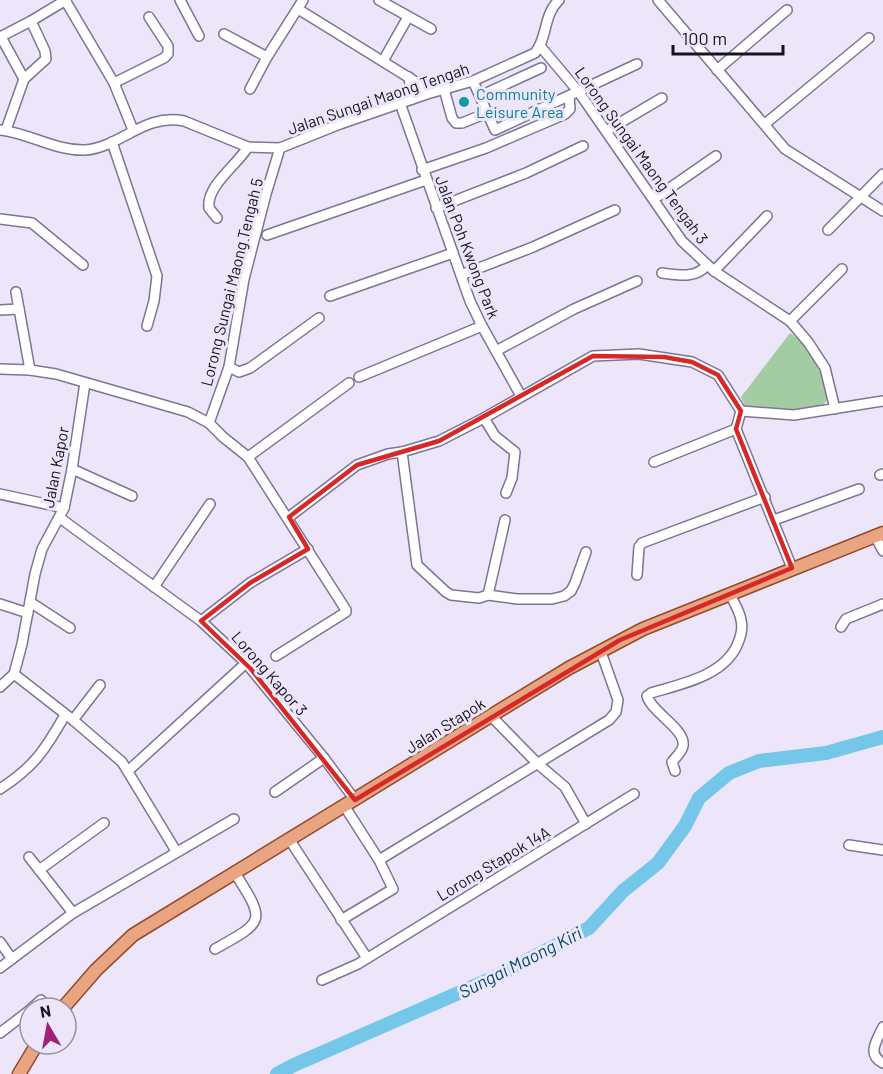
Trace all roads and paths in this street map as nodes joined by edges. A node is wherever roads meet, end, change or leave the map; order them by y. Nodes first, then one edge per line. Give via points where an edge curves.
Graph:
1 (65, 0) edge
2 (180, 0) edge
3 (379, 0) edge
4 (559, 0) edge
5 (658, 0) edge
6 (300, 4) edge
7 (787, 10) dead end
8 (149, 17) dead end
9 (408, 17) junction
10 (31, 21) junction
11 (431, 29) dead end
12 (224, 34) dead end
13 (200, 36) dead end
14 (0, 37) edge
15 (868, 38) dead end
16 (540, 46) junction
17 (267, 57) junction
18 (383, 61) junction
19 (638, 64) dead end
20 (541, 68) dead end
21 (717, 70) junction
22 (409, 77) junction
23 (24, 79) junction
24 (473, 81) junction
25 (114, 83) junction
26 (250, 88) dead end
27 (444, 89) junction
28 (578, 91) junction
29 (427, 94) junction
30 (480, 96) junction
31 (569, 96) junction
32 (662, 98) dead end
33 (412, 99) junction
34 (400, 104) junction
35 (487, 113) junction
36 (765, 124) junction
37 (3, 130) edge
38 (133, 130) junction
39 (495, 130) junction
40 (606, 131) junction
41 (112, 142) junction
42 (500, 142) junction
43 (583, 146) dead end
44 (248, 147) junction
45 (280, 148) junction
46 (716, 156) dead end
47 (422, 170) junction
48 (883, 174) edge
49 (426, 180) junction
50 (860, 196) junction
51 (654, 199) junction
52 (436, 208) junction
53 (615, 210) dead end
54 (883, 211) edge
55 (767, 216) dead end
56 (217, 218) dead end
57 (0, 219) edge
58 (828, 230) dead end
59 (267, 235) dead end
60 (453, 253) junction
61 (83, 265) dead end
62 (710, 268) junction
63 (842, 269) dead end
64 (662, 273) dead end
65 (461, 274) junction
66 (637, 281) dead end
67 (16, 292) dead end
68 (330, 296) dead end
69 (19, 309) junction
70 (0, 310) edge
71 (319, 318) dead end
72 (790, 321) junction
73 (147, 326) dead end
74 (482, 326) junction
75 (496, 351) junction
76 (229, 367) junction
77 (0, 369) edge
78 (30, 370) junction
79 (359, 378) dead end
80 (84, 383) junction
81 (349, 383) dead end
82 (521, 396) junction
83 (883, 401) edge
84 (835, 409) junction
85 (741, 411) junction
86 (484, 418) junction
87 (209, 423) junction
88 (736, 429) junction
89 (402, 452) junction
90 (248, 457) junction
91 (654, 462) dead end
92 (72, 468) junction
93 (859, 489) dead end
94 (506, 493) dead end
95 (0, 494) edge
96 (132, 496) dead end
97 (765, 497) junction
98 (210, 504) dead end
99 (62, 513) junction
100 (289, 518) junction
101 (505, 520) dead end
102 (774, 520) junction
103 (879, 535) edge
104 (308, 549) junction
105 (883, 550) edge
106 (586, 552) dead end
107 (792, 568) junction
108 (637, 575) dead end
109 (154, 586) junction
110 (730, 594) junction
111 (488, 595) junction
112 (30, 602) junction
113 (0, 604) edge
114 (883, 604) edge
115 (28, 613) junction
116 (201, 621) junction
117 (841, 627) dead end
118 (70, 628) dead end
119 (601, 652) junction
120 (276, 656) dead end
121 (246, 663) junction
122 (14, 674) junction
123 (100, 685) dead end
124 (0, 687) edge
125 (491, 716) junction
126 (69, 718) junction
127 (324, 758) junction
128 (538, 764) junction
129 (128, 771) junction
130 (675, 771) dead end
131 (0, 789) edge
132 (275, 792) dead end
133 (634, 794) dead end
134 (350, 804) junction
135 (234, 819) dead end
136 (104, 823) dead end
137 (586, 824) junction
138 (288, 839) junction
139 (849, 845) dead end
140 (883, 850) edge
141 (176, 852) junction
142 (29, 857) dead end
143 (379, 860) junction
144 (39, 870) junction
145 (235, 873) junction
146 (73, 913) junction
147 (341, 920) junction
148 (0, 942) edge
149 (215, 950) dead end
150 (12, 958) junction
151 (367, 958) junction
152 (0, 968) edge
153 (322, 980) dead end
154 (73, 996) edge
155 (18, 1019) edge
156 (883, 1027) edge
157 (0, 1033) edge
158 (30, 1056) edge
159 (883, 1063) edge
160 (22, 1070) edge

1 - 10 street
1 - 25 street
2 - 13 street
3 - 9 street
4 - 16 street via 551,7
5 - 21 street
6 - 17 street
6 - 18 street
7 - 21 street
8 - 25 street via 168,46 168,54
9 - 11 street
9 - 18 street
10 - 14 street
10 - 23 street via 46,59
12 - 17 street
14 - 23 street
15 - 36 street
16 - 24 street, Jalan Sungai Maong Tengah via 535,53
16 - 28 street, Lorong Sungai Maong Tengah 3
17 - 26 street
18 - 22 street
19 - 28 street
20 - 30 street
21 - 36 street
22 - 29 street
22 - 33 street
23 - 37 street
24 - 27 street, Jalan Sungai Maong Tengah
24 - 30 street
25 - 38 street
27 - 29 street, Jalan Sungai Maong Tengah
27 - 35 street via 456,123
28 - 31 street
28 - 40 street, Lorong Sungai Maong Tengah 3
29 - 33 street, Jalan Sungai Maong Tengah
30 - 35 street
31 - 39 street
31 - 42 street via 570,109 565,114
32 - 40 street
33 - 34 street, Jalan Sungai Maong Tengah
34 - 45 street, Jalan Sungai Maong Tengah
34 - 47 street, Jalan Poh Kwong Park
35 - 39 street
36 - 50 street via 785,149
37 - 41 street, Jalan Sungai Maong Tengah via 68,150 88,150
38 - 41 street, Jalan Sungai Maong Tengah
38 - 44 street, Jalan Sungai Maong Tengah via 161,119 174,119
39 - 42 street
40 - 51 street, Lorong Sungai Maong Tengah 3
41 - 73 street via 157,276
42 - 47 street
43 - 52 street
44 - 45 street, Jalan Sungai Maong Tengah
44 - 56 street via 222,177 209,200 209,208
45 - 76 street, Lorong Sungai Maong Tengah 5 via 244,279
46 - 51 street
47 - 49 street, Jalan Poh Kwong Park
48 - 50 street
49 - 52 street, Jalan Poh Kwong Park
49 - 59 street
50 - 54 street
50 - 58 street
51 - 62 street, Lorong Sungai Maong Tengah 3 via 682,241
52 - 60 street, Jalan Poh Kwong Park
53 - 65 street
55 - 62 street
57 - 61 street via 32,223
60 - 65 street, Jalan Poh Kwong Park
60 - 68 street
62 - 64 street via 692,275
62 - 72 street, Lorong Sungai Maong Tengah 3
63 - 72 street
65 - 74 street, Jalan Poh Kwong Park
66 - 75 street
67 - 69 street
69 - 70 street
69 - 78 street
71 - 76 street via 250,368 239,372
72 - 84 street, Lorong Sungai Maong Tengah 3 via 825,368
74 - 75 street, Jalan Poh Kwong Park
74 - 79 street
75 - 82 street, Jalan Poh Kwong Park
76 - 87 street, Lorong Sungai Maong Tengah 5
77 - 78 street
78 - 80 street
80 - 87 street via 188,412
80 - 92 street, Jalan Kapor
81 - 90 street
82 - 85 street via 593,356 639,354 692,362 718,375
82 - 86 street
83 - 84 street
84 - 85 street via 794,415
85 - 88 street
86 - 89 street via 439,441
86 - 94 street via 495,436 515,452
87 - 90 street
88 - 91 street
88 - 97 street
89 - 100 street via 357,465
89 - 111 street via 417,565 451,595
90 - 100 street
92 - 96 street
92 - 99 street, Jalan Kapor
93 - 102 street
95 - 99 street
97 - 102 street
97 - 108 street via 642,543
98 - 109 street
99 - 109 street, Lorong Kapor 3
99 - 112 street, Jalan Kapor via 42,549
100 - 104 street
101 - 111 street
102 - 107 street
103 - 105 street
103 - 107 main road, Jalan Stapok
104 - 116 street via 250,583
104 - 120 street via 346,606 346,612
106 - 111 street via 575,583 564,596 518,599
107 - 110 main road, Jalan Stapok
109 - 116 street, Lorong Kapor 3
110 - 119 main road, Jalan Stapok via 643,629
110 - 130 street via 742,626 728,659 714,671 647,696 652,708 669,720 683,742 672,762
112 - 115 street, Jalan Kapor
112 - 118 street
113 - 115 street
114 - 117 street via 846,619
115 - 122 street, Jalan Kapor
116 - 121 street, Lorong Kapor 3
119 - 125 main road, Jalan Stapok
119 - 128 street via 615,687 616,712
121 - 127 street, Lorong Kapor 3
121 - 129 street
122 - 124 street
122 - 126 street
123 - 126 street
125 - 128 street
125 - 134 main road, Jalan Stapok
126 - 129 street
126 - 131 street via 37,760
127 - 132 street
127 - 134 street, Lorong Kapor 3
128 - 137 street via 565,787
128 - 143 street
129 - 141 street
133 - 137 street, Lorong Stapok 14A
134 - 138 main road, Jalan Stapok
134 - 143 street, Lorong Kapor 3
135 - 141 street
136 - 144 street
137 - 151 street, Lorong Stapok 14A
138 - 145 main road, Jalan Stapok
138 - 147 street
139 - 140 street
141 - 146 street
142 - 144 street
143 - 147 street, Lorong Kapor 3 via 393,889
144 - 146 street
145 - 149 street via 254,903 255,921 249,930
145 - 154 main road, Jalan Stapok via 122,944
146 - 150 street
147 - 151 street
148 - 150 street
150 - 152 street
151 - 153 street, Lorong Stapok 14A
155 - 157 street
156 - 159 street via 873,1054
158 - 160 main road

